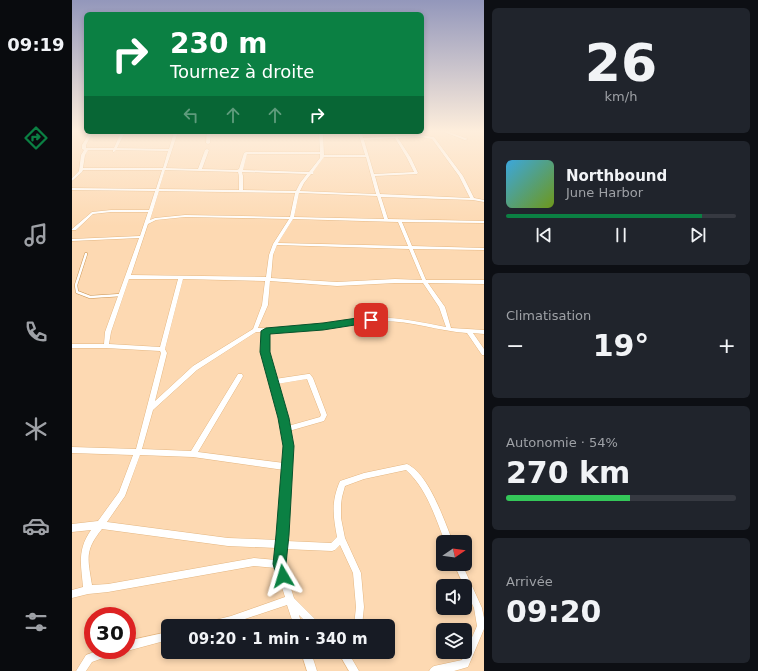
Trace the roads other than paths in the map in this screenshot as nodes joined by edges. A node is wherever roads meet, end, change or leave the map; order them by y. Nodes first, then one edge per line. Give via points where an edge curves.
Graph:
1 (82, 163) edge
2 (165, 163) edge
3 (202, 163) edge
4 (242, 163) edge
5 (317, 163) edge
6 (370, 163) edge
7 (411, 163) edge
8 (452, 163) edge
9 (163, 168) junction
10 (82, 169) junction
11 (200, 170) junction
12 (240, 170) junction
13 (312, 173) junction
14 (374, 175) junction
15 (72, 180) edge
16 (72, 189) edge
17 (157, 189) junction
18 (241, 191) junction
19 (298, 192) junction
20 (380, 196) junction
21 (473, 199) junction
22 (484, 201) edge
23 (150, 211) junction
24 (292, 218) junction
25 (386, 220) junction
26 (399, 220) junction
27 (484, 222) edge
28 (146, 224) junction
29 (74, 229) dead end
30 (142, 237) junction
31 (72, 240) edge
32 (275, 244) junction
33 (410, 247) junction
34 (484, 249) edge
35 (86, 254) dead end
36 (127, 277) junction
37 (181, 278) junction
38 (268, 279) junction
39 (426, 282) junction
40 (484, 282) edge
41 (121, 295) junction
42 (449, 329) junction
43 (255, 330) junction
44 (266, 331) junction
45 (470, 331) junction
46 (484, 332) edge
47 (72, 346) edge
48 (106, 346) junction
49 (162, 349) junction
50 (484, 353) edge
51 (240, 376) dead end
52 (273, 382) junction
53 (150, 409) junction
54 (286, 429) junction
55 (72, 450) edge
56 (137, 453) junction
57 (193, 454) junction
58 (288, 468) junction
59 (100, 525) junction
60 (72, 528) edge
61 (446, 535) edge
62 (341, 539) junction
63 (282, 545) junction
64 (279, 564) junction
65 (461, 571) edge
66 (88, 590) junction
67 (72, 594) edge
68 (289, 600) junction
69 (233, 619) edge
70 (296, 619) edge
71 (309, 619) edge
72 (359, 619) edge
73 (161, 638) edge
74 (136, 644) edge
75 (88, 659) edge
76 (308, 659) edge
77 (348, 659) edge
78 (81, 671) edge
79 (312, 671) edge
80 (354, 671) edge
81 (434, 671) edge

1 - 10 street
2 - 9 street
3 - 11 street
4 - 12 street
5 - 13 street
6 - 14 street
7 - 14 street via 416,173
8 - 21 street
9 - 10 street
9 - 11 street
9 - 17 street
10 - 15 street
11 - 12 street
12 - 13 street
12 - 18 street
13 - 19 street via 302,183
14 - 20 street
16 - 17 street
17 - 18 street
17 - 23 street
18 - 19 street
19 - 20 street
19 - 24 street
20 - 21 street
20 - 25 street
21 - 22 street
23 - 28 street
23 - 29 street via 92,213
24 - 25 street
24 - 28 street via 185,216 155,219
24 - 32 street
25 - 26 street
26 - 27 street
26 - 33 street
28 - 30 street
30 - 31 street
30 - 36 street
32 - 33 street
32 - 38 street
33 - 34 street
33 - 39 street
35 - 41 lane via 76,285 77,292 90,297
36 - 37 street
36 - 41 street
37 - 38 street
37 - 49 street
38 - 39 street via 337,284
38 - 43 street via 265,305
39 - 40 street
39 - 42 street via 442,307
41 - 48 street via 108,332
42 - 44 street via 382,319
42 - 45 street
43 - 44 street
43 - 53 street via 195,368
44 - 52 street via 265,352
45 - 46 street
45 - 50 street
47 - 48 street
48 - 49 street
49 - 53 street via 164,353
51 - 57 street
52 - 54 street
52 - 54 street via 308,376 324,415 317,422
53 - 56 street
54 - 58 street via 289,446
55 - 56 street
56 - 57 street
56 - 59 street via 122,494
57 - 58 street
58 - 63 street
59 - 60 street
59 - 63 street via 228,542
59 - 66 street via 90,537 84,552
61 - 62 street via 416,473 407,467 343,483 338,494 337,513
62 - 63 street via 332,547
62 - 72 street via 357,573
63 - 64 street
64 - 66 street via 254,562
64 - 68 street
65 - 81 street via 478,608 481,626 465,664
66 - 67 street
68 - 69 street
68 - 70 street
68 - 71 street
73 - 74 street
75 - 78 street
76 - 79 street
77 - 80 street

